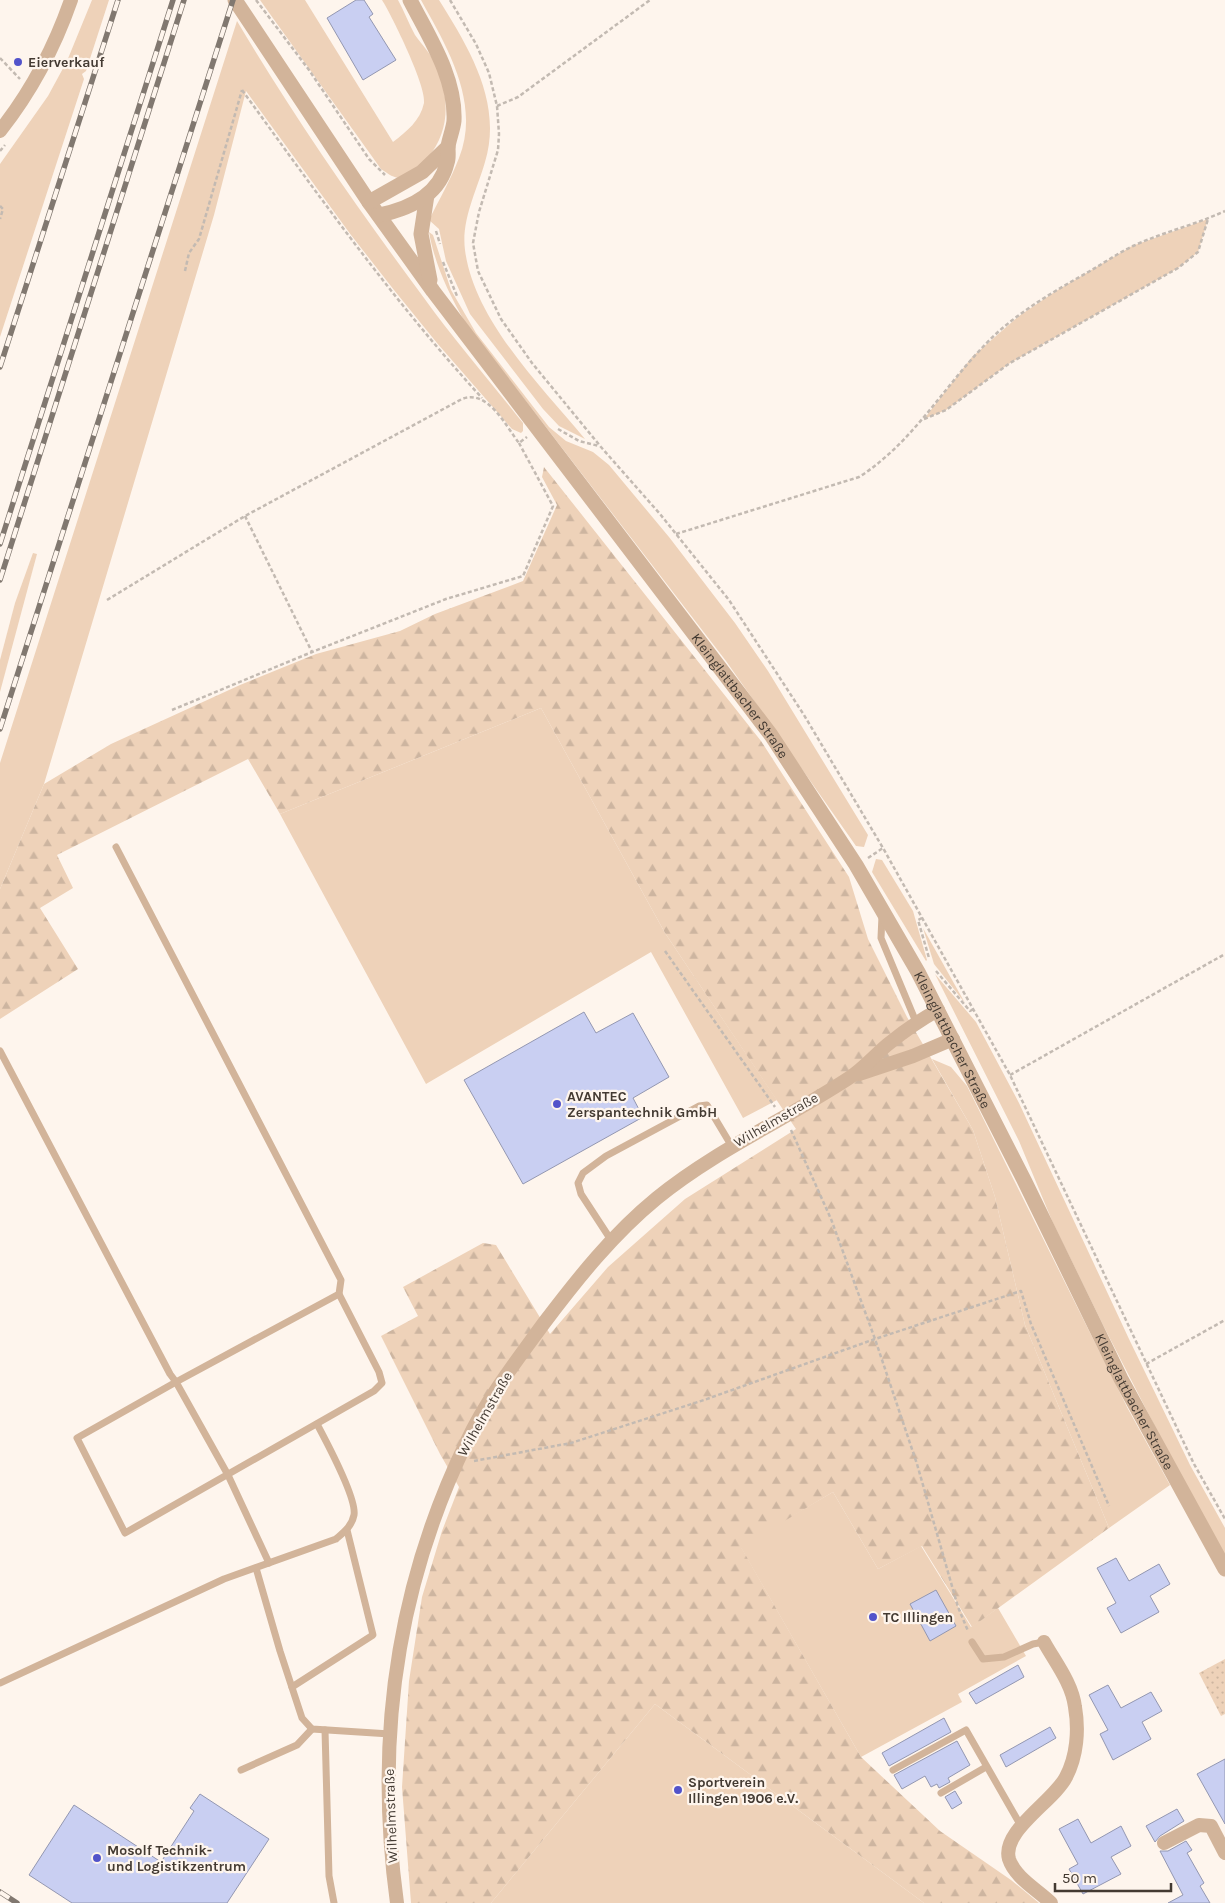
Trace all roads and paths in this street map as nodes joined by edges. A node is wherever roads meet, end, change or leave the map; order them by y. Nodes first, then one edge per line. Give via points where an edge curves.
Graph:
1 (71, 0) edge
2 (410, 0) edge
3 (450, 0) edge
4 (650, 0) edge
5 (239, 6) edge
6 (0, 58) edge
7 (29, 88) junction
8 (497, 106) junction
9 (0, 131) edge
10 (448, 147) junction
11 (428, 195) junction
12 (369, 202) junction
13 (0, 206) edge
14 (1225, 211) edge
15 (379, 215) junction
16 (0, 218) edge
17 (1208, 219) junction
18 (185, 271) dead end
19 (433, 291) junction
20 (485, 401) junction
21 (924, 419) junction
22 (537, 429) junction
23 (519, 443) junction
24 (245, 516) junction
25 (676, 534) junction
26 (107, 600) dead end
27 (312, 652) junction
28 (172, 710) dead end
29 (116, 847) dead end
30 (882, 908) junction
31 (922, 918) junction
32 (665, 951) dead end
33 (1225, 954) edge
34 (974, 1009) junction
35 (938, 1010) junction
36 (916, 1022) junction
37 (953, 1039) junction
38 (0, 1050) edge
39 (1010, 1076) junction
40 (851, 1077) junction
41 (783, 1117) junction
42 (731, 1146) junction
43 (611, 1240) junction
44 (339, 1294) junction
45 (1225, 1320) edge
46 (875, 1339) junction
47 (1146, 1364) junction
48 (176, 1382) junction
49 (317, 1424) junction
50 (457, 1464) junction
51 (228, 1475) junction
52 (1109, 1506) dead end
53 (1225, 1519) edge
54 (348, 1530) junction
55 (269, 1564) junction
56 (256, 1568) junction
57 (1225, 1569) edge
58 (972, 1642) joint
59 (1044, 1642) joint
60 (0, 1683) edge
61 (292, 1687) junction
62 (312, 1729) junction
63 (325, 1730) junction
64 (390, 1734) junction
65 (986, 1767) junction
66 (241, 1770) dead end
67 (893, 1770) dead end
68 (941, 1793) dead end
69 (1021, 1826) junction
70 (1164, 1843) dead end
71 (1225, 1852) edge
72 (334, 1903) edge
73 (397, 1903) edge
74 (1051, 1903) edge

1 - 7 street
2 - 10 street via 438,53 453,101 454,122
3 - 8 path via 489,73
4 - 8 path via 518,97
5 - 12 street, Kleinglattbacher Straße
6 - 7 path
7 - 9 street
8 - 25 path via 498,150 473,243 478,271 501,319 532,363
10 - 11 street via 444,172
10 - 12 street via 422,172
11 - 15 street via 405,208
11 - 19 street via 421,234
12 - 15 street, Kleinglattbacher Straße
13 - 16 path via 3,209
14 - 17 path
15 - 19 street, Kleinglattbacher Straße
17 - 21 path via 1132,246 1056,290 972,357
17 - 21 path via 1198,252 1178,268 1010,363 946,410
18 - 20 path via 189,253 200,239 242,90 391,292
19 - 22 street, Kleinglattbacher Straße
20 - 23 path
20 - 24 path via 476,396 462,399
21 - 25 path via 887,458 859,477
22 - 23 path
22 - 30 street, Kleinglattbacher Straße via 771,735
23 - 27 path via 553,506 523,576 446,599
24 - 26 path
24 - 27 path
25 - 31 path via 729,600 776,668
27 - 28 path
29 - 44 lane via 341,1280
30 - 35 street, Kleinglattbacher Straße
30 - 36 lane via 881,938
31 - 34 path
31 - 34 path via 918,920 931,965 970,1011
32 - 41 path
33 - 39 path
34 - 39 path
35 - 36 street, Wilhelmstraße
35 - 37 street, Kleinglattbacher Straße
36 - 40 street, Wilhelmstraße
37 - 40 street, Wilhelmstraße
37 - 57 street, Kleinglattbacher Straße via 1121,1378
38 - 48 lane
39 - 47 path
40 - 41 street, Wilhelmstraße
41 - 42 street, Wilhelmstraße
41 - 46 path via 832,1219
42 - 43 street, Wilhelmstraße via 657,1198
42 - 43 lane via 707,1106 699,1106 606,1156 583,1173 578,1183 581,1194
43 - 50 street, Wilhelmstraße via 581,1274 516,1362 468,1439
44 - 48 lane
44 - 49 lane via 382,1383 374,1392
45 - 47 path
46 - 50 path via 571,1443
46 - 52 path via 1021,1291 1031,1324
46 - 58 path via 917,1464 958,1607
47 - 53 path via 1194,1464
48 - 51 lane
48 - 51 lane via 77,1438 125,1533
49 - 51 lane
49 - 54 lane via 350,1492 354,1514
50 - 64 street, Wilhelmstraße via 429,1528 410,1595 394,1682
51 - 55 lane
54 - 55 lane via 336,1539
54 - 61 lane via 373,1635
55 - 56 lane
56 - 60 lane via 140,1616
56 - 61 lane
58 - 59 lane via 983,1659 1004,1657
59 - 69 street via 1069,1687 1075,1705 1076,1749 1066,1778
61 - 62 lane via 302,1718
62 - 63 lane
62 - 66 lane via 297,1745
63 - 64 lane
63 - 72 lane via 328,1876
64 - 73 street, Wilhelmstraße via 387,1788
65 - 67 lane via 966,1730
65 - 68 lane
65 - 69 lane
69 - 74 street via 1011,1842 1009,1858 1018,1875
70 - 71 street via 1199,1825 1211,1826

